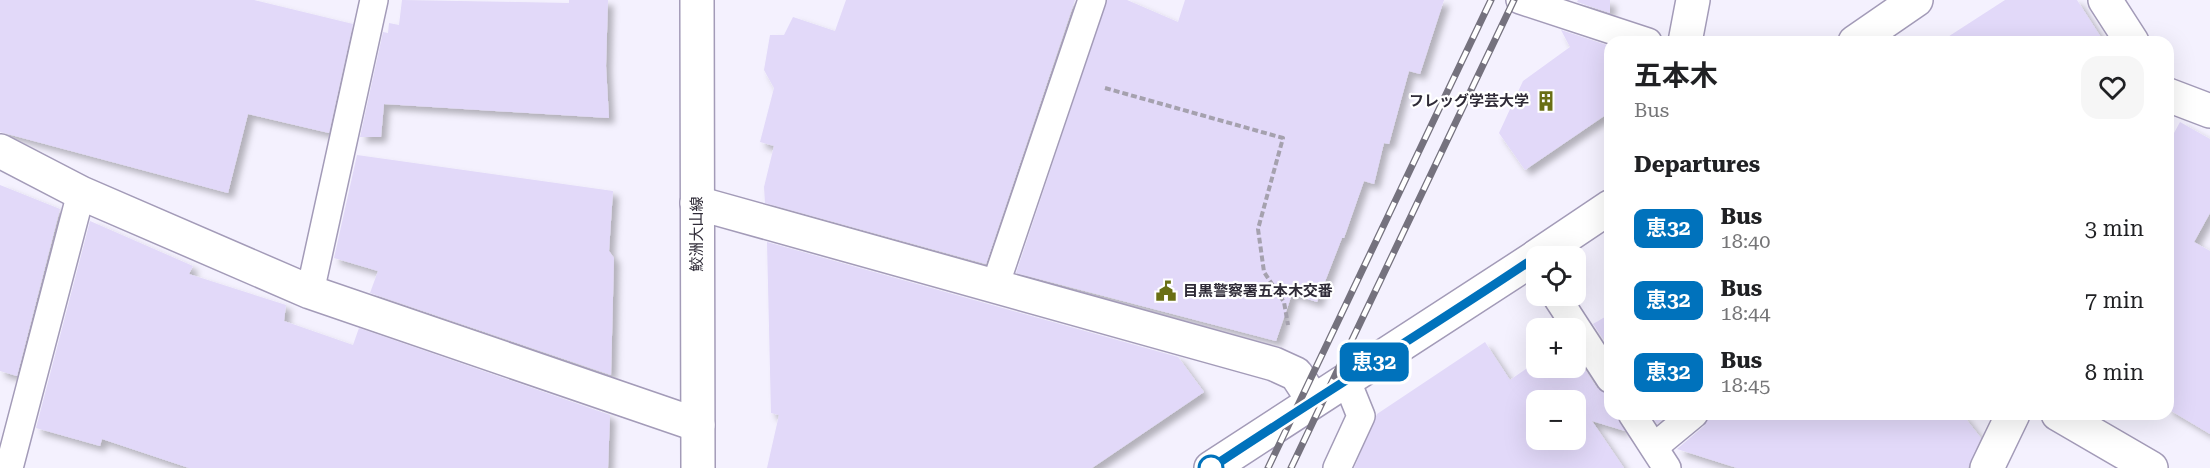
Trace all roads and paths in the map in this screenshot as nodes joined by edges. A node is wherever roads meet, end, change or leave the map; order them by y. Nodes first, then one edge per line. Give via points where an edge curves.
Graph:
1 (697, 0) edge
2 (1092, 0) edge
3 (1520, 0) edge
4 (1693, 0) edge
5 (1916, 0) edge
6 (2105, 0) edge
7 (366, 2) edge
8 (1630, 36) edge
9 (1686, 36) edge
10 (1864, 36) edge
11 (2128, 36) edge
12 (1066, 77) junction
13 (2174, 97) edge
14 (2210, 111) edge
15 (0, 151) edge
16 (81, 194) junction
17 (697, 203) junction
18 (1604, 211) edge
19 (1554, 246) edge
20 (1526, 265) edge
21 (994, 286) junction
22 (310, 292) junction
23 (1563, 306) edge
24 (1604, 370) edge
25 (1346, 379) junction
26 (1305, 387) junction
27 (1636, 420) edge
28 (1689, 420) edge
29 (2010, 420) edge
30 (2068, 420) edge
31 (698, 425) junction
32 (1660, 458) edge
33 (9, 466) edge
34 (698, 468) edge
35 (1211, 468) edge
36 (1337, 468) edge
37 (1987, 468) edge
38 (2151, 468) edge

1 - 17 street, 鮫洲大山線
2 - 12 lane
3 - 8 lane
4 - 9 street
5 - 10 street
6 - 11 street
7 - 22 lane
12 - 21 lane
12 - 26 path via 1283,138 1258,229 1264,272 1284,303
13 - 14 street
15 - 16 street
16 - 22 street
16 - 33 lane
17 - 21 street
17 - 31 street, 鮫洲大山線
18 - 19 street
20 - 25 street
21 - 26 street via 1267,362
22 - 31 street
23 - 24 lane
25 - 26 street
25 - 36 lane via 1361,417
26 - 35 street
27 - 32 lane
28 - 32 lane
29 - 37 street
30 - 38 street
31 - 34 street, 鮫洲大山線

